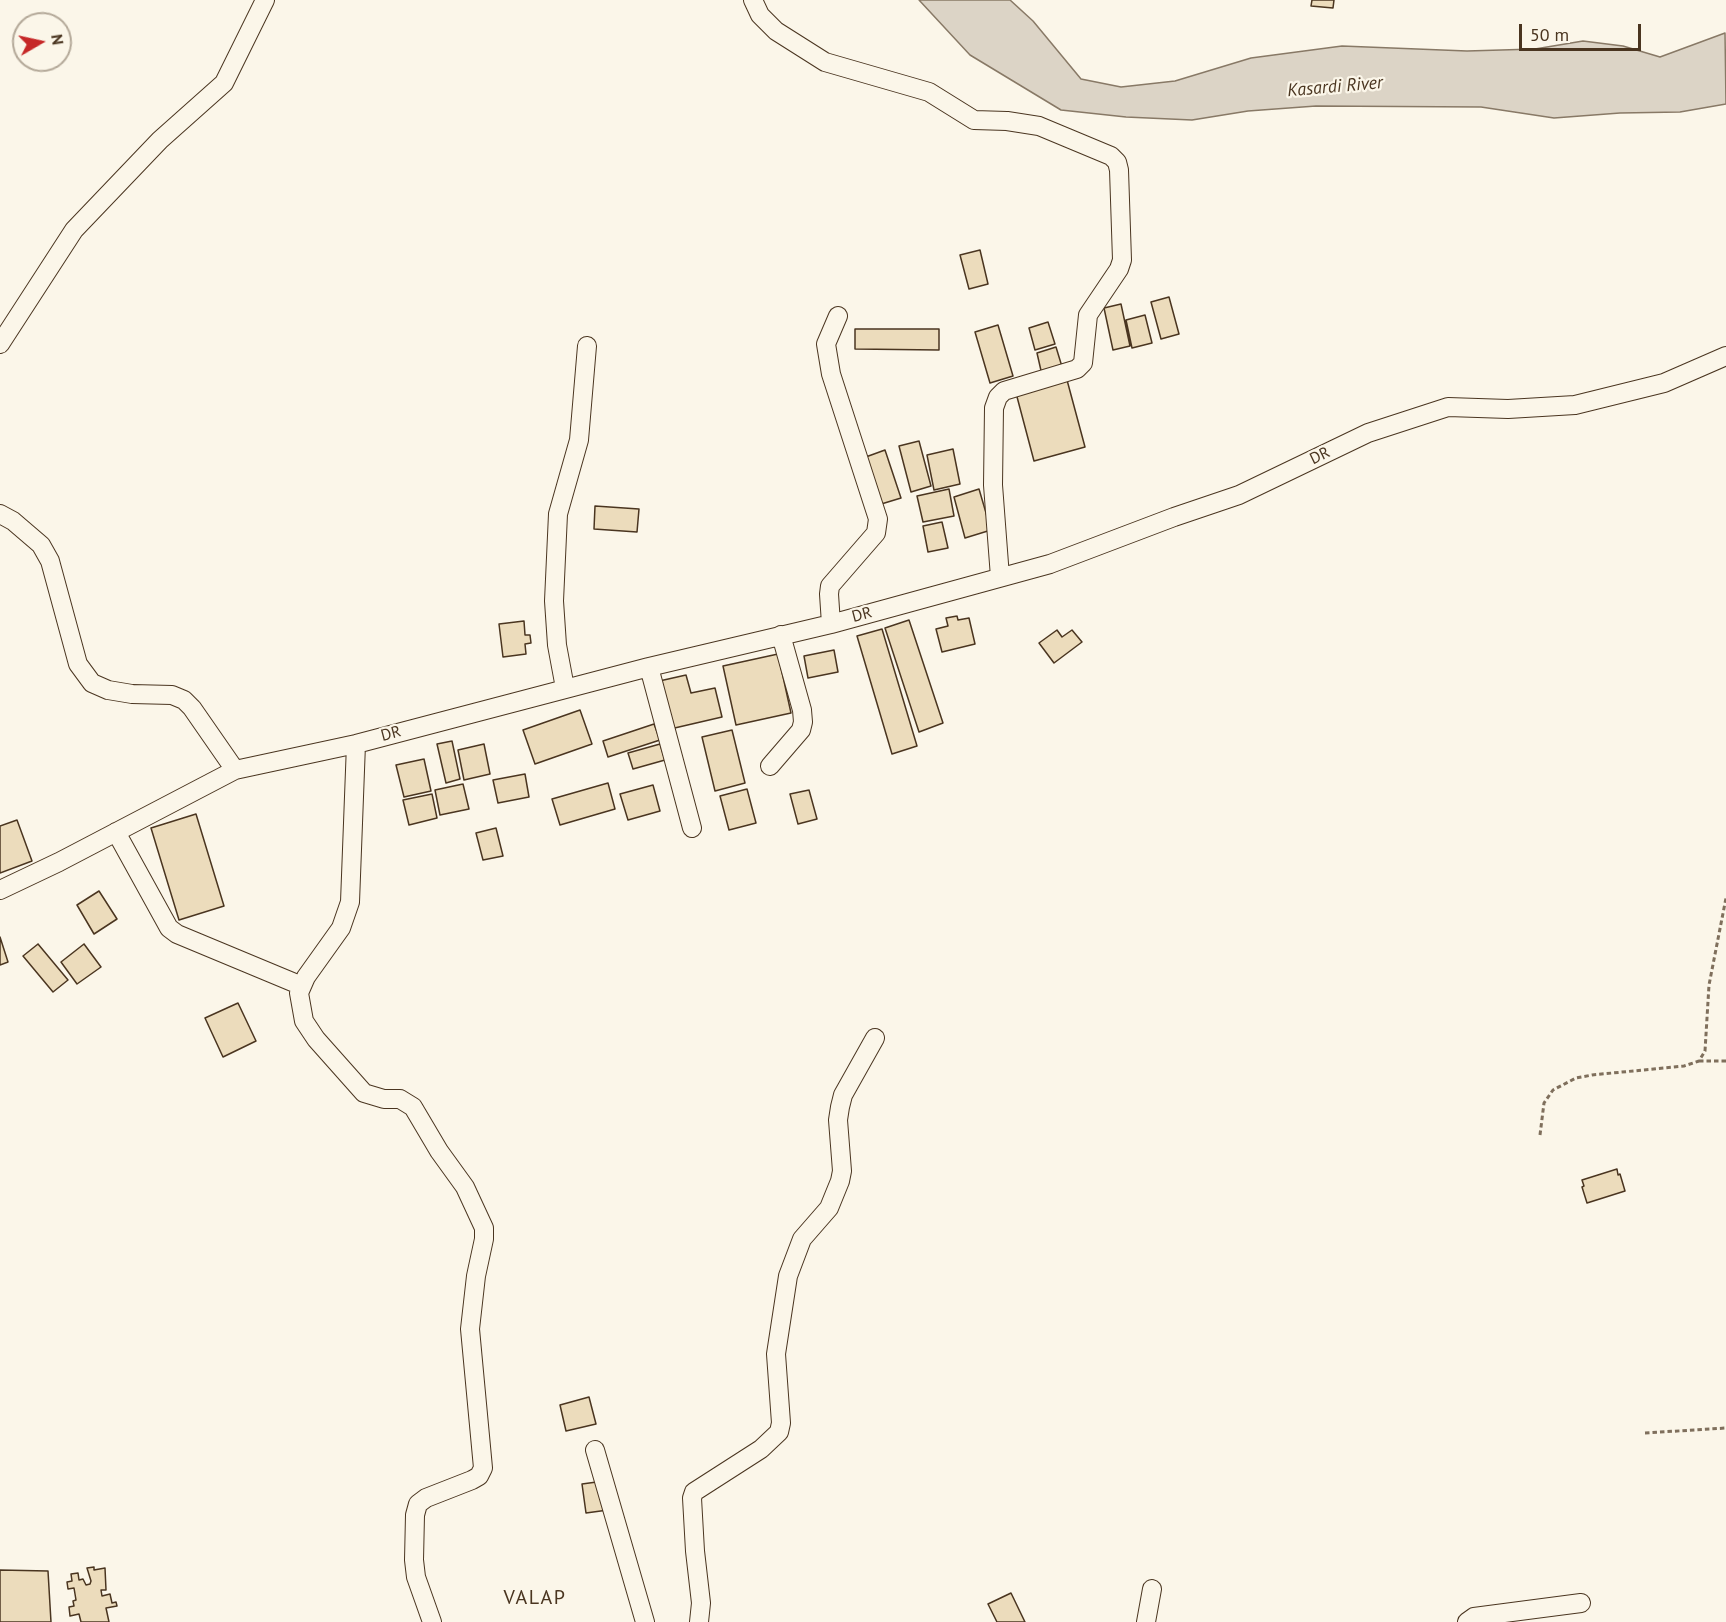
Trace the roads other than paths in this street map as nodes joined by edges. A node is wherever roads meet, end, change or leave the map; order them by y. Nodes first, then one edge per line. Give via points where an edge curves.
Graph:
1 (265, 0) edge
2 (753, 0) edge
3 (838, 316) dead end
4 (0, 344) edge
5 (587, 346) dead end
6 (1726, 356) edge
7 (0, 514) edge
8 (1000, 577) junction
9 (831, 624) junction
10 (781, 635) junction
11 (649, 667) junction
12 (565, 688) junction
13 (356, 744) junction
14 (770, 766) dead end
15 (236, 770) junction
16 (693, 828) dead end
17 (116, 832) junction
18 (0, 890) edge
19 (302, 986) junction
20 (875, 1038) dead end
21 (595, 1450) dead end
22 (1152, 1589) dead end
23 (1581, 1603) dead end
24 (432, 1622) edge
25 (645, 1622) edge
26 (699, 1622) edge
27 (1146, 1622) edge
28 (1467, 1622) edge

1 - 4 street via 224,83 160,140 74,230
2 - 8 street via 760,15 776,31 825,62 929,92 974,120 1038,126 1117,162 1122,260 1088,315 1083,363 1077,369 1004,392 994,408 993,485
3 - 9 street via 826,344 831,374 878,519 876,533 830,586
5 - 12 street via 579,440 558,514 554,601
6 - 8 street, DR via 1664,382 1575,405 1448,407 1368,433 1239,495 1050,564
7 - 15 street via 13,520 41,545 51,561 78,664 92,682 108,690 172,695 184,700
8 - 9 street, DR
9 - 10 street, DR
10 - 11 street, DR
10 - 14 street via 803,722 801,730
11 - 12 street, DR
11 - 16 street
12 - 13 street, DR
13 - 15 street, DR
13 - 19 street via 350,902 340,928
15 - 17 street, DR
17 - 18 street, DR
17 - 19 street via 169,928
19 - 24 street via 299,993 304,1021 316,1039 364,1092 384,1099 400,1099 413,1107 465,1187 484,1228 470,1329 483,1468 480,1476 426,1498 418,1504 415,1515 416,1577
20 - 26 street via 840,1107 840,1181 828,1208 802,1239 788,1276 776,1354 779,1432 761,1449 694,1492 692,1498 701,1603
21 - 25 street
22 - 27 street
23 - 28 street via 1474,1617

